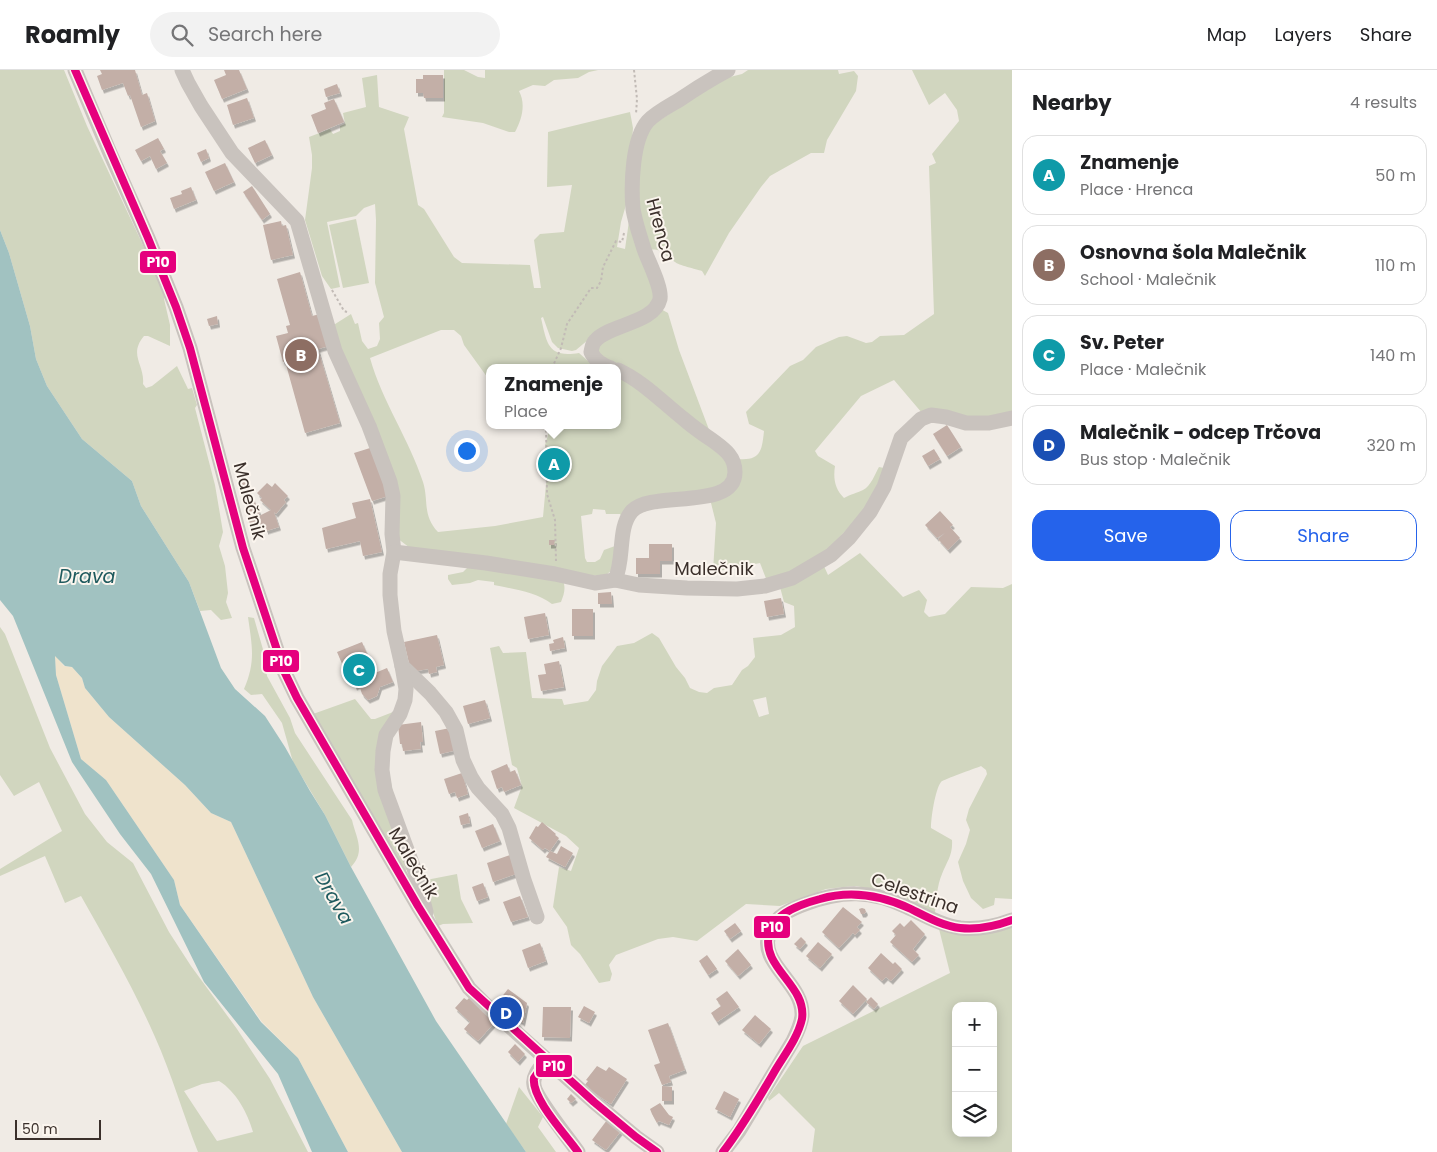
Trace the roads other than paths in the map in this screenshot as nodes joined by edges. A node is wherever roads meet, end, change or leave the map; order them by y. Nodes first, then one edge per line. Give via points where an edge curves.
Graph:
1 (75, 70) edge
2 (182, 70) edge
3 (728, 70) edge
4 (604, 364) edge
5 (621, 372) edge
6 (1012, 418) edge
7 (394, 552) junction
8 (615, 580) junction
9 (402, 666) junction
10 (537, 917) dead end
11 (1012, 920) edge
12 (428, 923) junction
13 (546, 1061) junction
14 (578, 1152) edge
15 (657, 1152) edge
16 (724, 1152) edge

1 - 12 street, Malečnik via 176,307 190,348 243,548 284,671 323,745
2 - 7 street, Malečnik via 232,153 297,221 335,352 390,482
3 - 4 street, Hrenca via 661,110 648,121 639,136 632,187 633,210 660,295 654,309 646,316 607,332 595,341 591,352
5 - 8 street via 644,384 727,451 735,464 735,476 726,489 708,497 646,502 633,510 623,529
6 - 8 street, Malečnik via 989,423 966,423 930,415 921,419 901,438 884,487 849,538 831,555 792,578 765,586 737,589 639,585
7 - 8 street, Malečnik via 486,563 595,583
7 - 9 street, Malečnik via 390,595
9 - 10 street via 446,712 456,730 471,777 502,814
9 - 12 street, Malečnik via 405,700 386,735 382,770 384,790 416,874
11 - 16 street, Celestrina via 979,928 961,928 886,899 856,893 811,902 780,917 769,932 768,949 800,1000 800,1025 794,1041
12 - 13 street, Malečnik via 469,988
13 - 14 street via 534,1077 534,1086
13 - 15 street

